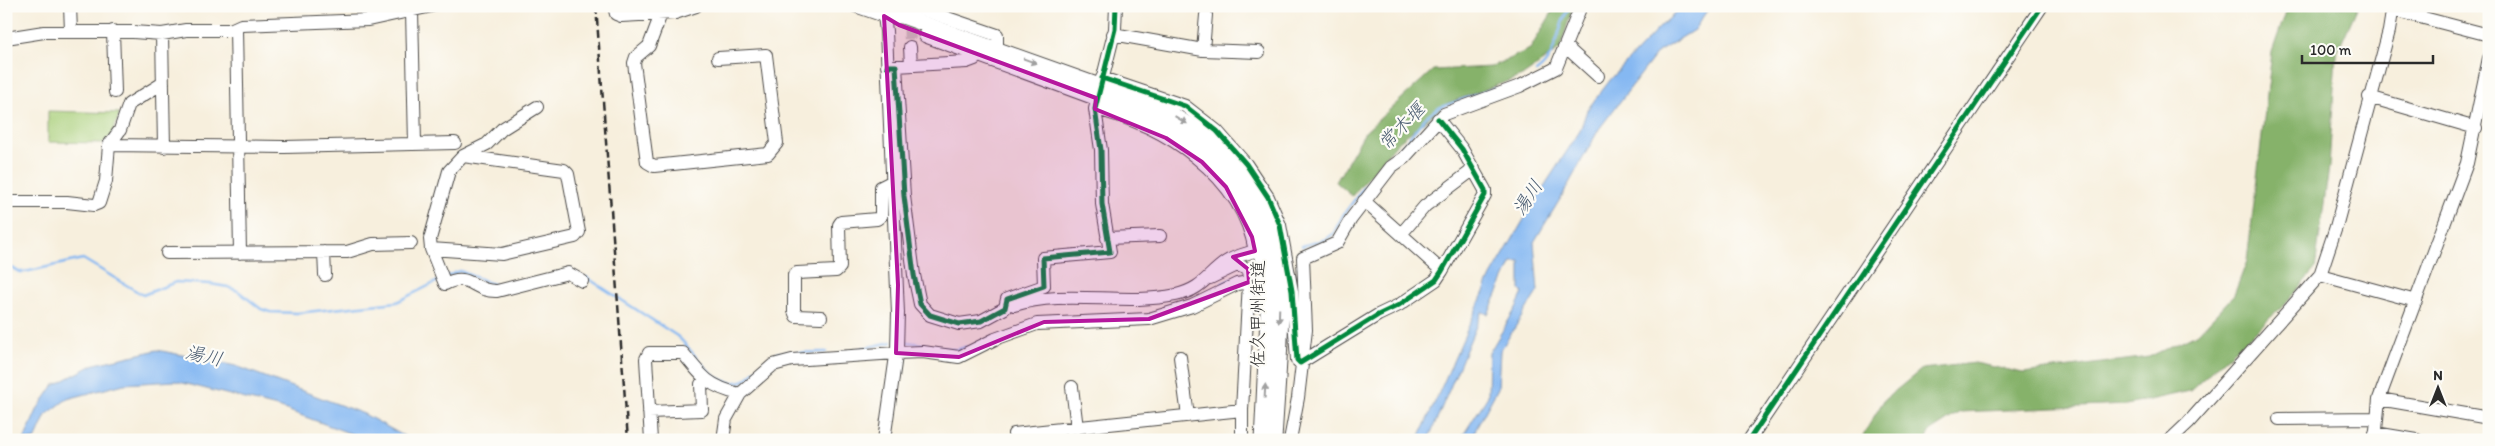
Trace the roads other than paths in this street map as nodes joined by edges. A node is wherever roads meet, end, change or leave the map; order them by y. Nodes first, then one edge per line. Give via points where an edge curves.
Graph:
1 (70, 6) edge
2 (432, 6) edge
3 (614, 6) edge
4 (696, 6) edge
5 (856, 6) edge
6 (1116, 6) edge
7 (1581, 6) edge
8 (2042, 6) edge
9 (911, 7) edge
10 (2393, 8) edge
11 (412, 11) junction
12 (884, 11) edge
13 (661, 14) junction
14 (1206, 15) dead end
15 (236, 28) junction
16 (71, 31) junction
17 (113, 31) junction
18 (162, 34) junction
19 (1113, 34) junction
20 (2489, 35) edge
21 (6, 38) edge
22 (910, 47) tunnel mouth
23 (1566, 47) junction
24 (997, 49) junction
25 (1203, 50) junction
26 (1259, 52) dead end
27 (977, 54) junction
28 (718, 58) dead end
29 (2489, 58) edge
30 (911, 65) junction
31 (892, 66) junction
32 (1598, 76) dead end
33 (163, 83) junction
34 (115, 92) dead end
35 (1098, 93) junction
36 (2369, 97) junction
37 (537, 107) dead end
38 (1438, 119) junction
39 (2476, 128) junction
40 (415, 144) junction
41 (455, 144) dead end
42 (109, 145) junction
43 (164, 147) junction
44 (238, 147) junction
45 (463, 156) junction
46 (1474, 169) junction
47 (893, 181) junction
48 (1364, 201) junction
49 (6, 202) edge
50 (1402, 233) junction
51 (1160, 236) dead end
52 (1107, 238) junction
53 (411, 243) dead end
54 (431, 249) junction
55 (1255, 251) junction
56 (324, 252) junction
57 (167, 253) dead end
58 (240, 253) junction
59 (1284, 258) junction
60 (1303, 258) junction
61 (1442, 271) junction
62 (1264, 274) junction
63 (325, 275) dead end
64 (2320, 275) junction
65 (1210, 278) junction
66 (582, 281) dead end
67 (1249, 282) junction
68 (2416, 301) junction
69 (1005, 308) junction
70 (821, 317) dead end
71 (897, 346) junction
72 (1180, 356) dead end
73 (1302, 360) junction
74 (705, 379) junction
75 (1072, 387) dead end
76 (740, 394) junction
77 (2379, 399) junction
78 (1242, 410) junction
79 (649, 412) junction
80 (1188, 416) junction
81 (2376, 418) junction
82 (2489, 418) edge
83 (2279, 420) dead end
84 (1077, 428) junction
85 (1014, 434) dead end
86 (2375, 436) edge
87 (651, 440) edge
88 (723, 440) edge
89 (884, 440) edge
90 (1242, 440) edge
91 (1262, 440) edge
92 (1274, 440) edge
93 (1290, 440) edge
94 (1749, 440) edge
95 (2170, 440) edge
96 (2416, 440) edge

1 - 16 street
2 - 11 street
3 - 13 street via 616,14 621,16
4 - 13 street
5 - 12 street
6 - 19 street
7 - 23 street
8 - 94 street
9 - 24 street via 997,35
10 - 20 street
10 - 36 street
11 - 15 street via 368,20 254,24
11 - 40 street
12 - 24 main road, 佐久甲州街道
12 - 27 main road, 佐久甲州街道 via 899,25
12 - 31 street
13 - 28 street via 649,46 634,63 648,162 654,166 768,154 777,143 766,55
14 - 25 street
15 - 18 street
15 - 44 street
16 - 17 street
16 - 21 street
17 - 18 street
17 - 34 street
18 - 33 street
19 - 25 street
19 - 35 street
22 - 30 street
23 - 32 street
23 - 38 street via 1551,72 1451,110
24 -> 35 main road, 佐久甲州街道
25 - 26 street
27 - 30 street via 975,59 967,62
27 - 35 main road, 佐久甲州街道
29 - 39 street
30 - 31 street
31 - 47 street
31 - 69 street via 905,205 920,304 930,315 959,324 981,321
33 - 42 street via 129,104 120,130
33 - 43 street
35 - 52 street via 1102,204
35 - 55 street via 1209,169 1237,204
35 - 59 main road, 佐久甲州街道 via 1172,114 1218,147 1256,196
35 - 62 main road, 佐久甲州街道 via 1169,127 1213,160 1254,218 1262,238
36 - 39 street
36 - 64 street via 2336,227
37 - 45 street via 502,129 487,144
38 - 46 street
38 - 48 street via 1404,158 1391,166
39 - 68 street via 2459,188
40 - 41 street
40 - 44 street
42 - 43 street
42 - 49 street via 106,181 99,203
43 - 44 street
44 - 58 street
45 - 54 street via 450,171 430,239
45 - 54 street via 564,170 568,174 579,232 575,237 502,254
46 - 50 street via 1425,206
46 - 61 street via 1485,195
47 - 70 street via 881,187 881,216 839,224 840,268 794,274 796,316
47 - 71 street
48 - 50 street
48 - 60 street via 1337,244
50 - 61 street
51 - 52 street
52 - 69 street via 1110,252 1043,258 1044,286 1007,299
53 - 56 street via 373,244 347,252
54 - 66 street via 444,284 454,279 466,279 490,291 568,273
55 - 62 street
55 - 65 street via 1228,261
56 - 58 street
56 - 63 street
57 - 58 street
59 - 60 street
59 - 73 street via 1292,291 1296,360 1300,363
59 -> 92 main road, 佐久甲州街道
60 - 73 street via 1306,330
61 - 73 street via 1436,280 1400,304
62 - 67 street
91 -> 62 main road, 佐久甲州街道 via 1268,312
64 - 68 street
64 - 95 street
65 - 67 street via 1237,264 1248,269
65 - 69 street via 1189,291 1165,297 1035,299
67 - 71 street via 1192,306 1149,319 1044,322 996,339 959,357
67 - 78 street
68 - 77 street
71 - 76 street via 773,365
71 - 89 street
72 - 80 street
73 - 93 street
74 - 76 street via 713,386
74 - 79 street via 701,384 702,410
74 - 79 street via 683,353 649,353 646,359
75 - 84 street
76 - 88 street via 726,419
77 - 81 street
77 - 82 street
78 - 80 street
78 - 90 street
79 - 87 street
80 - 84 street
81 - 83 street
81 - 86 street
84 - 85 street
86 - 96 street

